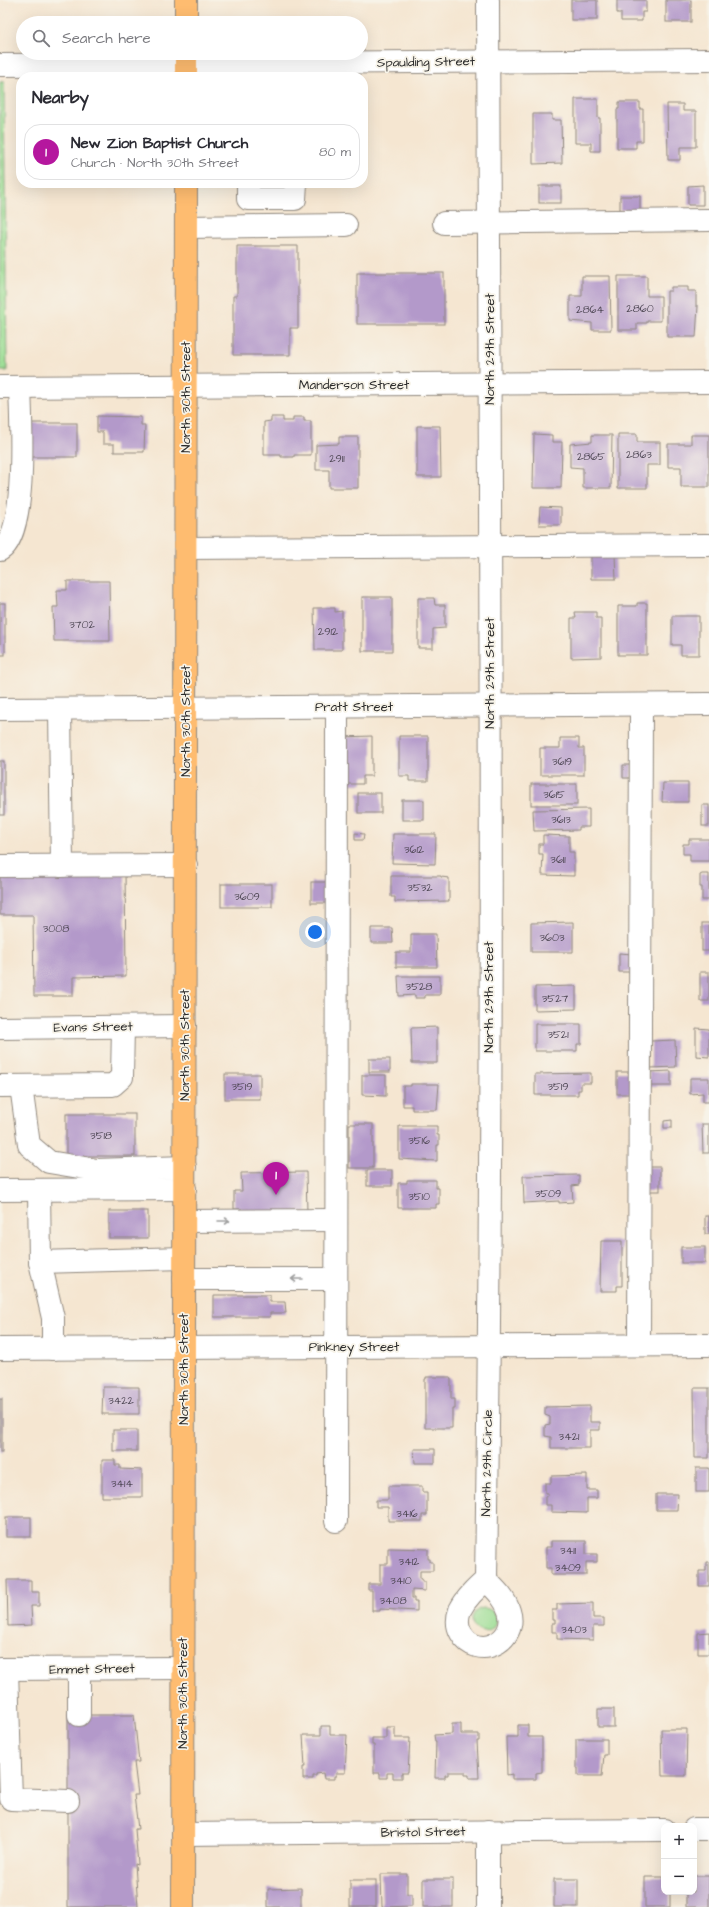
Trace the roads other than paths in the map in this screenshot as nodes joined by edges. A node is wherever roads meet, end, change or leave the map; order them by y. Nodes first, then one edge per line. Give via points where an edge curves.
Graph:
1 (186, 0) edge
2 (488, 0) edge
3 (186, 16) edge
4 (709, 60) edge
5 (489, 61) junction
6 (0, 65) edge
7 (186, 65) edge
8 (303, 70) edge
9 (186, 188) edge
10 (248, 188) edge
11 (296, 188) edge
12 (709, 220) edge
13 (490, 222) junction
14 (444, 223) dead end
15 (346, 224) dead end
16 (186, 227) junction
17 (709, 382) edge
18 (490, 384) junction
19 (186, 386) junction
20 (10, 387) edge
21 (709, 545) edge
22 (490, 546) junction
23 (186, 548) junction
24 (0, 550) edge
25 (709, 704) edge
26 (641, 705) junction
27 (490, 706) junction
28 (337, 707) junction
29 (186, 708) junction
30 (0, 709) edge
31 (60, 709) junction
32 (186, 865) junction
33 (0, 866) edge
34 (62, 866) junction
35 (185, 1026) junction
36 (123, 1027) junction
37 (0, 1028) edge
38 (10, 1086) edge
39 (185, 1167) junction
40 (185, 1189) junction
41 (0, 1190) edge
42 (39, 1190) junction
43 (336, 1220) junction
44 (185, 1221) junction
45 (40, 1262) junction
46 (184, 1268) junction
47 (336, 1279) junction
48 (639, 1345) junction
49 (709, 1345) edge
50 (336, 1346) junction
51 (489, 1347) junction
52 (184, 1348) junction
53 (0, 1349) edge
54 (53, 1349) junction
55 (336, 1521) dead end
56 (486, 1580) dead end
57 (183, 1668) junction
58 (4, 1669) edge
59 (79, 1669) junction
60 (79, 1715) dead end
61 (68, 1801) dead end
62 (697, 1829) edge
63 (709, 1829) edge
64 (661, 1830) edge
65 (488, 1831) junction
66 (183, 1834) junction
67 (183, 1907) edge
68 (488, 1907) edge

1 - 3 main road
2 - 5 street, North 29th Street
4 - 5 street, Spaulding Street
5 - 8 street, Spaulding Street
5 - 13 street, North 29th Street
6 - 7 street, Spaulding Street
7 - 8 street, Spaulding Street
9 - 16 main road, North 30th Street
10 - 11 street via 248,199 295,199
12 - 13 street
13 - 14 street
13 - 18 street, North 29th Street
15 - 16 street
16 - 19 main road, North 30th Street
17 - 18 street, Manderson Street
18 - 19 street, Manderson Street
18 - 22 street, North 29th Street
19 - 20 street, Manderson Street
19 - 23 main road, North 30th Street
20 - 24 street via 21,487 12,535
21 - 22 street
22 - 23 street
22 - 27 street, North 29th Street
23 - 29 main road, North 30th Street
25 - 26 street, Pratt Street
26 - 27 street, Pratt Street
26 - 48 street
27 - 28 street, Pratt Street
27 - 51 street, North 29th Street
28 - 29 street, Pratt Street
28 - 43 street
29 - 31 street, Pratt Street
29 - 32 main road, North 30th Street
30 - 31 street, Pratt Street
31 - 34 street
32 - 34 street
32 - 35 main road, North 30th Street
33 - 34 street
35 - 36 street, Evans Street
35 - 39 main road, North 30th Street
36 - 37 street, Evans Street
36 - 38 street via 122,1076 113,1085
38 - 39 street via 29,1145 49,1162 97,1170
39 - 40 main road, North 30th Street
40 - 42 street
40 - 44 main road, North 30th Street
41 - 42 street
42 - 45 street
44 -> 43 street
43 - 47 street
44 - 46 main road, North 30th Street
45 - 46 street
45 - 54 street via 53,1318
47 -> 46 street
46 - 52 main road, North 30th Street
47 - 50 street
48 - 49 street, Pinkney Street
48 - 51 street, Pinkney Street
50 - 51 street, Pinkney Street
50 - 52 street, Pinkney Street
50 - 55 street
51 - 56 street, North 29th Circle
52 - 54 street, Pinkney Street
52 - 57 main road, North 30th Street
53 - 54 street, Pinkney Street
57 - 59 street, Emmet Street
57 - 66 main road, North 30th Street
58 - 59 street, Emmet Street
58 - 61 street via 11,1799
59 - 60 street
62 - 63 street
64 - 65 street, Bristol Street
65 - 66 street, Bristol Street
65 - 68 street
66 - 67 main road, North 30th Street

